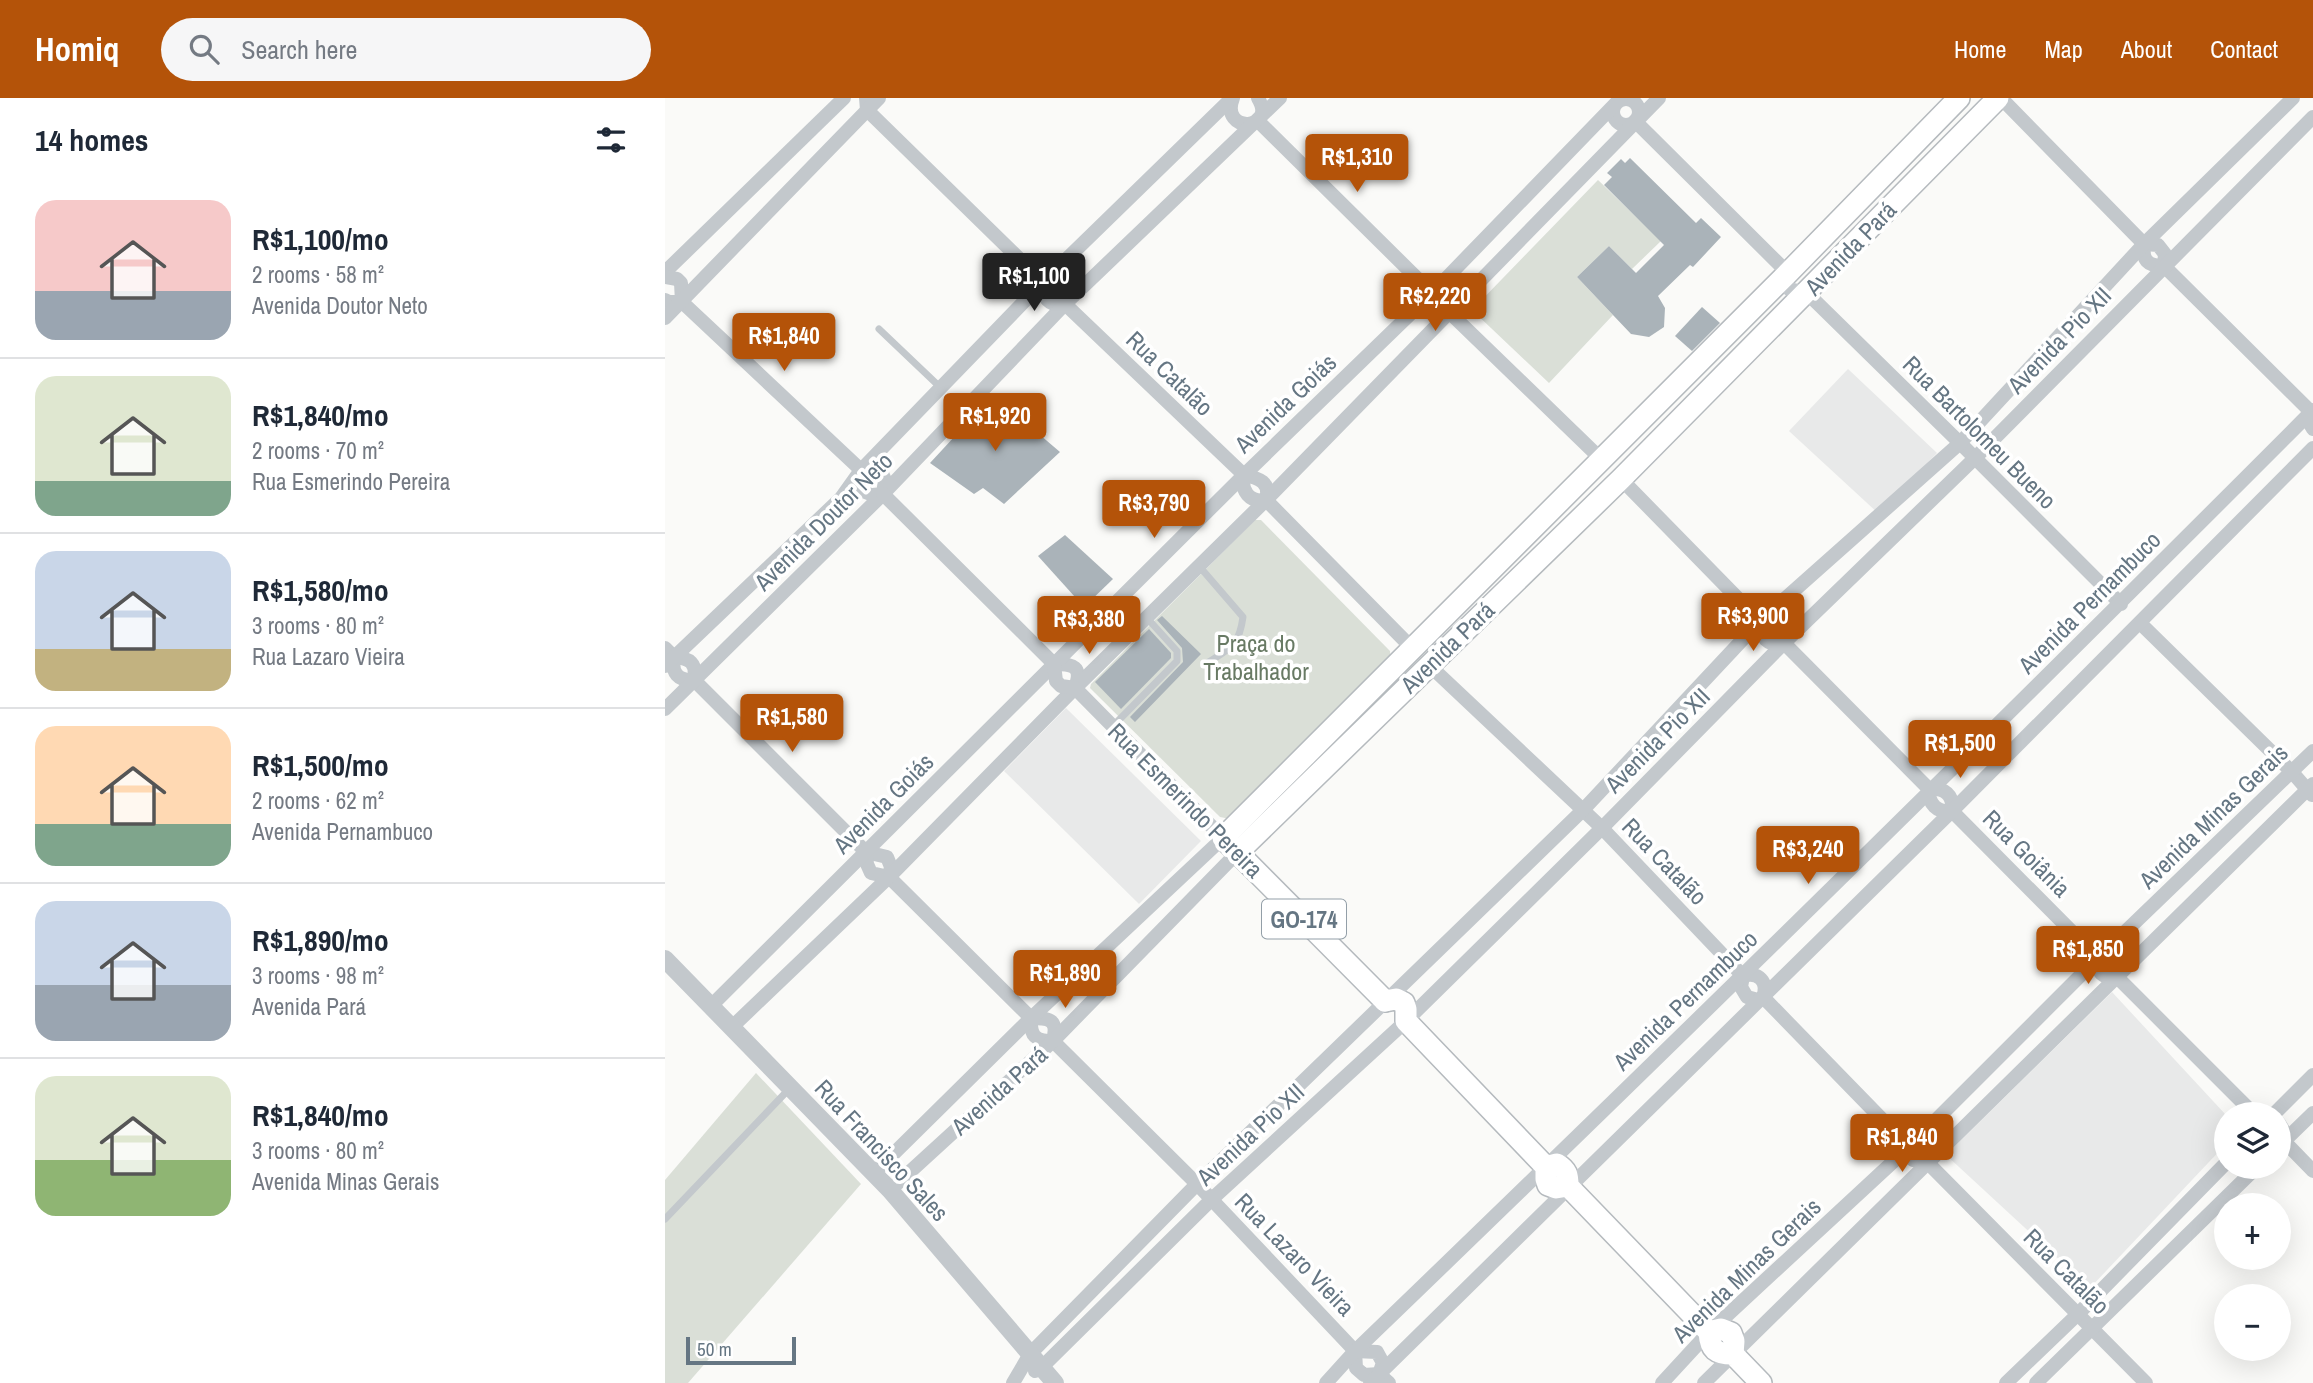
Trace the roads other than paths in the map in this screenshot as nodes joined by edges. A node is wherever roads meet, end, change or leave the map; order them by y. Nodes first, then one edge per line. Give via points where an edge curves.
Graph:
1 (846, 98) edge
2 (879, 98) edge
3 (1232, 98) edge
4 (1258, 98) edge
5 (1279, 98) edge
6 (1659, 98) edge
7 (1959, 98) edge
8 (1999, 98) edge
9 (2293, 98) edge
10 (1617, 99) edge
11 (867, 104) edge
12 (2313, 117) edge
13 (1258, 121) junction
14 (1635, 121) junction
15 (2144, 244) junction
16 (2164, 266) junction
17 (1789, 273) junction
18 (665, 274) edge
19 (1043, 282) junction
20 (1432, 293) junction
21 (1807, 293) junction
22 (665, 300) edge
23 (682, 302) junction
24 (1065, 304) junction
25 (1450, 313) junction
26 (665, 318) edge
27 (879, 329) dead end
28 (940, 388) junction
29 (2312, 411) edge
30 (2313, 429) edge
31 (1961, 443) junction
32 (2313, 448) edge
33 (1601, 459) junction
34 (1974, 459) junction
35 (861, 470) junction
36 (1244, 475) junction
37 (1621, 479) junction
38 (883, 494) junction
39 (1266, 500) junction
40 (1199, 566) junction
41 (2121, 604) junction
42 (1147, 618) junction
43 (1760, 621) junction
44 (2140, 623) junction
45 (1784, 643) junction
46 (1412, 648) junction
47 (668, 657) edge
48 (1207, 663) dead end
49 (1054, 664) junction
50 (1429, 665) junction
51 (694, 680) junction
52 (1076, 688) junction
53 (665, 709) edge
54 (1113, 726) junction
55 (2313, 751) edge
56 (2292, 772) junction
57 (1929, 789) junction
58 (2311, 790) edge
59 (1583, 810) junction
60 (1952, 811) junction
61 (1602, 828) junction
62 (1231, 845) junction
63 (866, 852) junction
64 (889, 877) junction
65 (2098, 958) junction
66 (665, 959) edge
67 (1743, 976) junction
68 (2117, 977) junction
69 (1763, 998) junction
70 (1385, 1001) junction
71 (711, 1006) junction
72 (1031, 1018) junction
73 (1406, 1021) junction
74 (732, 1027) junction
75 (1053, 1041) junction
76 (2313, 1076) edge
77 (790, 1087) junction
78 (2242, 1102) edge
79 (2286, 1102) edge
80 (2313, 1113) edge
81 (2291, 1134) edge
82 (1909, 1147) junction
83 (2291, 1153) edge
84 (1927, 1161) junction
85 (1546, 1167) junction
86 (2313, 1171) edge
87 (874, 1174) junction
88 (2214, 1175) edge
89 (2245, 1179) edge
90 (1197, 1184) junction
91 (1568, 1186) junction
92 (890, 1190) junction
93 (1212, 1199) junction
94 (665, 1219) edge
95 (2078, 1314) junction
96 (2091, 1327) junction
97 (1709, 1332) junction
98 (1355, 1350) junction
99 (1733, 1354) junction
100 (1035, 1361) junction
101 (1016, 1380) edge
102 (1379, 1380) edge
103 (1055, 1383) edge
104 (1326, 1383) edge
105 (1662, 1383) edge
106 (1704, 1383) edge
107 (1761, 1383) edge
108 (2006, 1383) edge
109 (2036, 1383) edge
110 (2146, 1383) edge

1 - 11 street, Rua Catalão via 856,112
1 - 18 street
2 - 11 street
3 - 13 street, Rua Goiânia via 1231,112 1237,121
3 - 19 street, Avenida Doutor Neto
4 - 13 street via 1262,111
5 - 13 street, Avenida Doutor Neto
6 - 14 street
7 - 17 main road, Avenida Pará
8 - 15 street
8 - 21 main road, Avenida Pará
9 - 15 street, Avenida Pio XII
10 - 14 street, Rua Bartolomeu Bueno via 1636,103
10 - 20 street, Avenida Goiás
11 - 19 street, Rua Catalão
11 - 23 street
12 - 16 street, Avenida Pio XII
13 - 20 street, Rua Goiânia
13 - 24 street, Avenida Doutor Neto
14 - 17 street, Rua Bartolomeu Bueno
14 - 25 street
15 - 16 street via 2145,261
15 - 31 street, Avenida Pio XII
16 - 29 street
16 - 34 street, Avenida Pio XII
17 - 21 street, Rua Bartolomeu Bueno via 1805,275
17 - 33 main road, Avenida Pará
18 - 23 street, Rua Esmerindo Pereira via 681,283
19 - 24 street, Rua Catalão via 1053,279 1063,284 1068,294
19 - 28 street, Avenida Doutor Neto
20 - 25 street, Rua Goiânia via 1440,289 1452,293 1455,306
20 - 36 street, Avenida Goiás
21 - 31 street, Rua Bartolomeu Bueno
21 - 37 main road, Avenida Pará
22 - 23 street
23 - 26 street
23 - 35 street, Rua Esmerindo Pereira
24 - 36 street, Rua Catalão
24 - 38 street, Avenida Doutor Neto
25 - 33 street, Rua Goiânia
25 - 39 street
27 - 28 lane
28 - 35 street, Avenida Doutor Neto
29 - 30 street
29 - 41 street, Avenida Pernambuco
31 - 34 street, Rua Bartolomeu Bueno
31 - 43 street, Avenida Pio XII
32 - 44 street, Avenida Pernambuco
33 - 37 street, Rua Goiânia via 1616,459 1621,464
33 - 46 main road, Avenida Pará
34 - 41 street, Rua Bartolomeu Bueno
34 - 45 street, Avenida Pio XII
35 - 38 street, Rua Esmerindo Pereira via 858,483 863,491
35 - 38 street, Rua Esmerindo Pereira via 881,471
35 - 47 street, Avenida Doutor Neto via 841,498
36 - 39 street, Rua Catalão via 1242,486 1247,495
36 - 49 street, Avenida Goiás
37 - 43 street, Rua Goiânia
37 - 50 main road, Avenida Pará
38 - 49 street, Rua Esmerindo Pereira
38 - 51 street, Avenida Doutor Neto
39 - 40 street
39 - 46 street, Rua Catalão
40 - 42 street
40 - 48 lane via 1243,617 1240,635 1231,648
41 - 44 street, Rua Bartolomeu Bueno via 2138,604
41 - 57 street, Avenida Pernambuco
42 - 52 street
42 - 54 lane via 1177,651 1177,661
43 - 45 street, Rua Goiânia via 1768,619 1783,626
43 - 59 street, Avenida Pio XII
44 - 56 street, Rua Bartolomeu Bueno
44 - 60 street, Avenida Pernambuco
45 - 57 street, Rua Goiânia
45 - 61 street, Avenida Pio XII
46 - 50 street, Rua Catalão via 1430,647
46 - 62 main road, Avenida Pará
47 - 51 street, Rua Lazaro Vieira via 676,676
49 - 52 street, Rua Esmerindo Pereira via 1056,681
49 - 52 street, Rua Esmerindo Pereira via 1075,667
49 - 63 street, Avenida Goiás
50 - 59 street, Rua Catalão
50 - 62 main road, Avenida Pará
51 - 53 street, Avenida Doutor Neto
51 - 63 street, Rua Lazaro Vieira
52 - 54 street, Rua Esmerindo Pereira
52 - 64 street
54 - 62 street, Rua Esmerindo Pereira
55 - 56 street, Avenida Minas Gerais
56 - 58 street, Rua Bartolomeu Bueno
56 - 65 street, Avenida Minas Gerais
57 - 60 street, Rua Goiânia via 1948,793
57 - 67 street, Avenida Pernambuco
58 - 68 street, Avenida Minas Gerais
59 - 61 street, Rua Catalão
59 - 70 street, Avenida Pio XII
60 - 65 street, Rua Goiânia
60 - 69 street, Avenida Pernambuco
61 - 67 street, Rua Catalão
61 - 73 street, Avenida Pio XII
62 - 70 main road, Rua Esmerindo Pereira / GO-174
62 - 72 street, Avenida Pará
62 - 75 street, Avenida Pará
63 - 64 street, Rua Lazaro Vieira via 871,873
63 - 71 street, Avenida Goiás
64 - 72 street, Rua Lazaro Vieira
64 - 74 street
65 - 68 street, Rua Goiânia via 2108,955 2116,959
65 - 82 street, Avenida Minas Gerais
66 - 71 street, Rua Francisco Sales
67 - 69 street, Rua Catalão via 1753,974 1762,979 1766,988
67 - 85 street, Avenida Pernambuco
68 - 78 street, Rua Goiânia
68 - 84 street, Avenida Minas Gerais
69 - 82 street, Rua Catalão
69 - 91 street, Avenida Pernambuco
70 - 73 main road, Rua Esmerindo Pereira / GO-174 via 1403,1003
70 - 90 street, Avenida Pio XII
71 - 74 street, Rua Francisco Sales
72 - 75 street, Rua Lazaro Vieira via 1052,1021
72 - 87 street, Avenida Pará
73 - 85 main road, Rua Esmerindo Pereira / GO-174
73 - 93 street, Avenida Pio XII
74 - 77 street, Rua Francisco Sales
75 - 90 street, Rua Lazaro Vieira
75 - 92 street, Avenida Pará
76 - 79 street
77 - 87 street, Rua Francisco Sales
77 - 94 lane
80 - 81 street
82 - 84 street, Rua Catalão via 1913,1160
82 - 97 street, Avenida Minas Gerais
83 - 86 street
84 - 95 street, Rua Catalão
84 - 99 street, Avenida Minas Gerais
85 - 91 main road, Rua Esmerindo Pereira / GO-174 via 1548,1185
85 - 98 street, Avenida Pernambuco
87 - 92 street, Rua Francisco Sales
88 - 95 street
89 - 96 street
90 - 93 street, Rua Lazaro Vieira
90 - 100 street, Avenida Pio XII
91 - 97 main road, Rua Esmerindo Pereira / GO-174
91 - 102 street, Avenida Pernambuco
92 - 100 street, Rua Francisco Sales
93 - 98 street, Rua Lazaro Vieira
93 - 100 street, Avenida Pio XII
95 - 96 street, Rua Catalão
95 - 108 street
96 - 109 street
96 - 110 street, Rua Catalão
97 - 99 main road, Rua Esmerindo Pereira / GO-174 via 1721,1329 1731,1333
97 - 105 street, Avenida Minas Gerais
98 - 102 street, Rua Lazaro Vieira via 1356,1368
98 - 102 street, Rua Lazaro Vieira via 1377,1352 1383,1363
98 - 104 street, Avenida Pernambuco
99 - 106 street, Avenida Minas Gerais
99 - 107 main road, Rua Esmerindo Pereira / GO-174
100 - 101 street, Avenida Pio XII
100 - 103 street, Rua Francisco Sales

